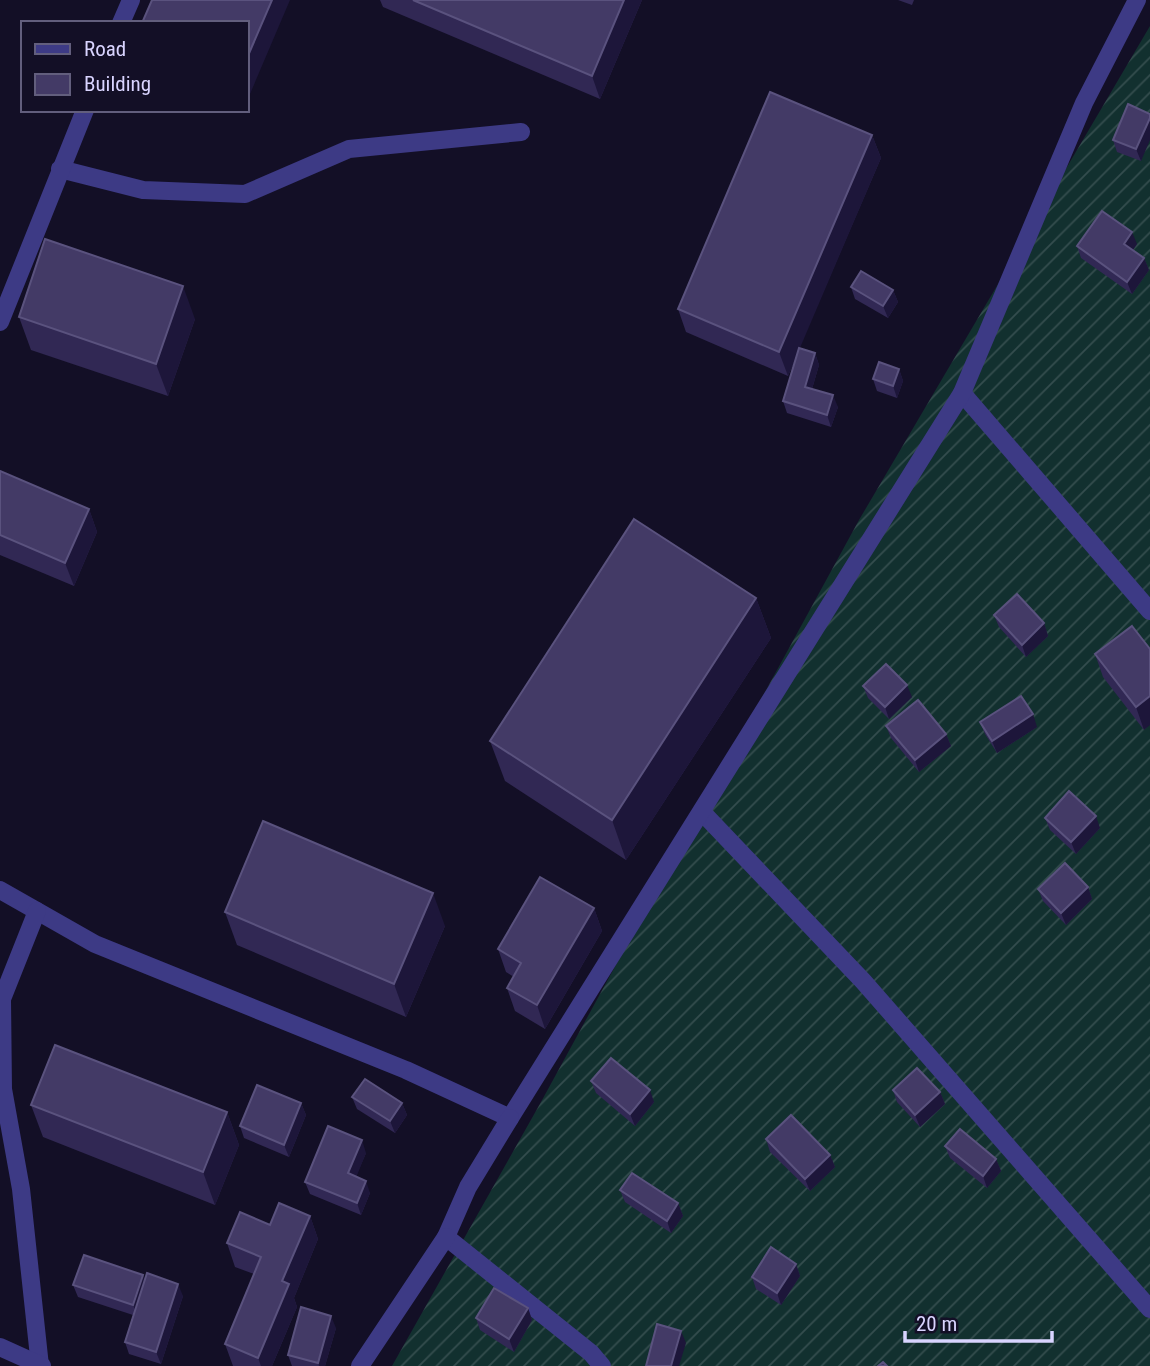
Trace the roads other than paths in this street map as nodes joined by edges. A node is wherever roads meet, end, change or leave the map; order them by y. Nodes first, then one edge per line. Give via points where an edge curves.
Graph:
1 (131, 0) edge
2 (1138, 0) edge
3 (122, 21) edge
4 (84, 112) edge
5 (521, 132) dead end
6 (60, 169) junction
7 (0, 322) edge
8 (962, 393) junction
9 (1150, 611) edge
10 (702, 811) junction
11 (0, 890) edge
12 (37, 911) junction
13 (510, 1118) junction
14 (446, 1237) junction
15 (1150, 1308) edge
16 (0, 1347) edge
17 (41, 1366) edge
18 (360, 1366) edge
19 (602, 1366) edge

1 - 3 street
2 - 8 street via 1084,103
4 - 6 street
5 - 6 street via 349,149 245,194 143,190
6 - 7 street
8 - 9 street
8 - 10 street
10 - 13 street
10 - 15 street via 863,981
11 - 12 street
12 - 13 street via 95,944 406,1070
12 - 17 street via 2,999 3,1089 21,1189
13 - 14 street via 468,1187
14 - 18 street
14 - 19 street
16 - 17 street

